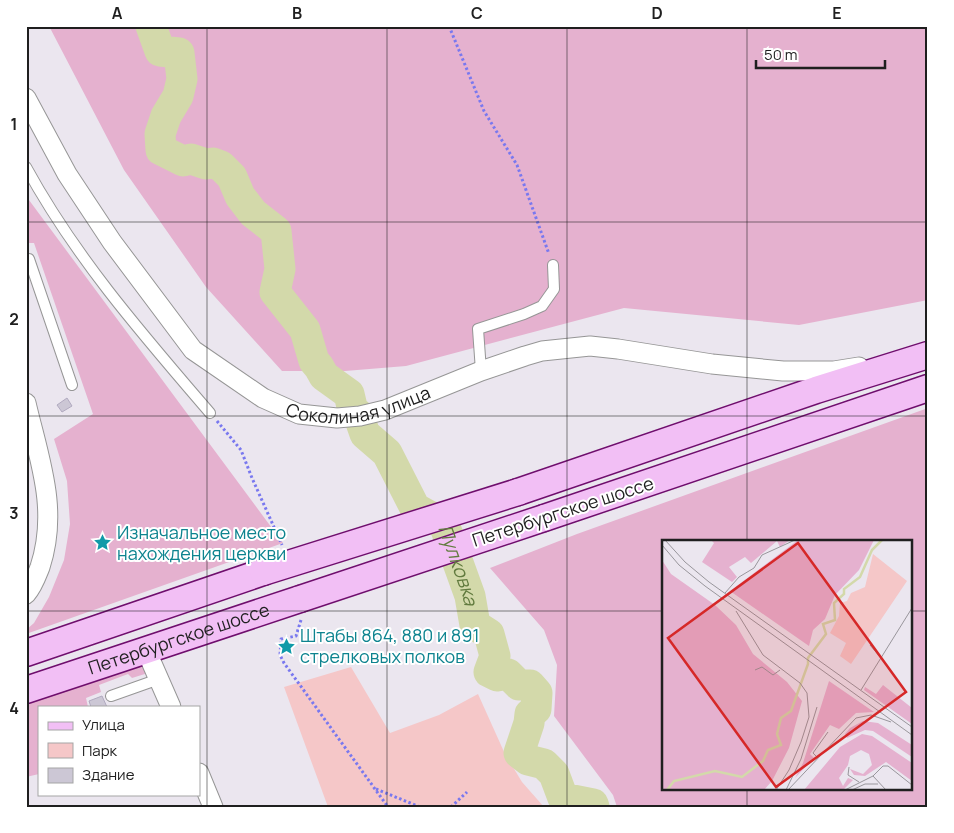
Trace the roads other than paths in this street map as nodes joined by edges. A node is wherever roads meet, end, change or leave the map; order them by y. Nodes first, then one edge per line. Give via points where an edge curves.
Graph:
1 (26, 98) edge
2 (26, 167) edge
3 (26, 260) edge
4 (553, 265) road end
5 (925, 356) edge
6 (481, 371) junction
7 (834, 371) joint
8 (72, 385) dead end
9 (928, 388) edge
10 (26, 403) edge
11 (210, 413) road end
12 (26, 594) edge
13 (146, 650) junction
14 (26, 653) edge
15 (159, 679) junction
16 (26, 690) edge
17 (111, 696) dead end
18 (171, 706) edge
19 (200, 775) edge
20 (213, 807) edge

1 - 6 street, Соколиная улица via 67,174 112,242 193,350 262,398 299,414 337,418 360,416 385,410
2 - 11 lane via 88,263 133,323
3 - 8 lane via 29,260
4 - 6 lane via 554,289 542,306 478,329
5 - 7 street, Петербургское шоссе
5 - 14 main road, Петербургское шоссе, bridge via 518,492 263,572
6 - 7 street, Соколиная улица via 542,351 590,346 783,372
9 - 13 main road, Петербургское шоссе, bridge via 544,518 300,606
10 - 12 street via 48,499 46,547 33,585
13 - 15 street
13 - 16 main road, Петербургское шоссе
15 - 17 lane
15 - 18 street
19 - 20 street

